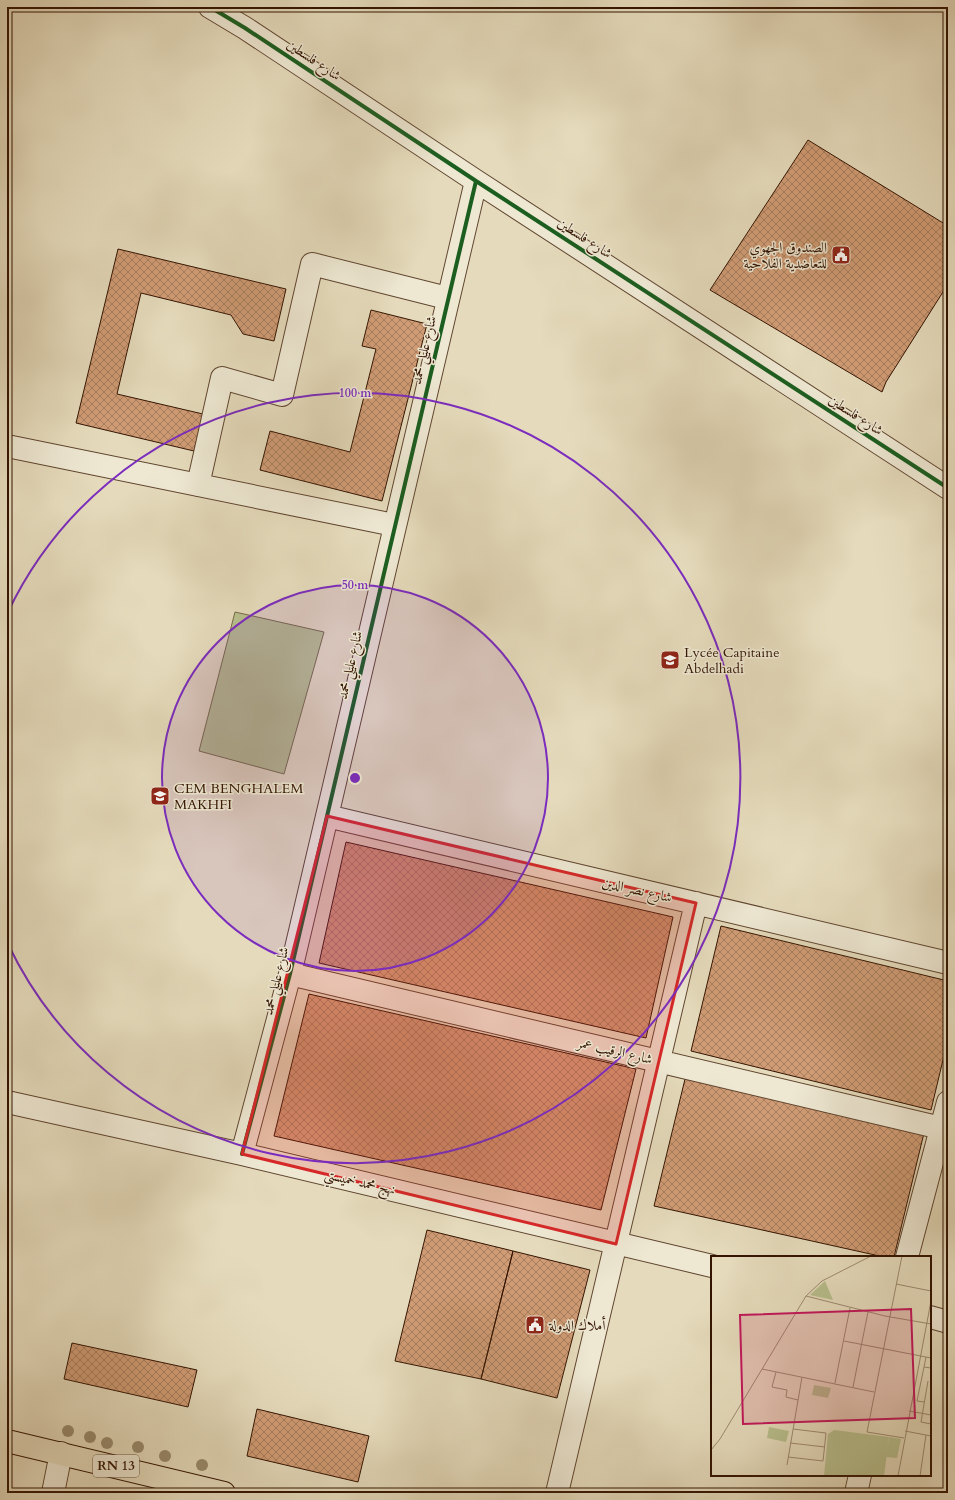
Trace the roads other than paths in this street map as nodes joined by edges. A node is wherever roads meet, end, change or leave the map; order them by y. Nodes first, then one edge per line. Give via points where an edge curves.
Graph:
1 (210, 7) edge
2 (476, 181) junction
3 (448, 298) junction
4 (7, 446) edge
5 (198, 485) junction
6 (948, 488) edge
7 (394, 525) junction
8 (327, 816) junction
9 (696, 903) junction
10 (948, 963) edge
11 (290, 974) junction
12 (657, 1061) junction
13 (7, 1102) edge
14 (948, 1102) edge
15 (941, 1128) junction
16 (242, 1154) junction
17 (616, 1244) junction
18 (907, 1256) edge
19 (711, 1266) edge
20 (931, 1317) edge
21 (948, 1322) edge
22 (7, 1441) edge
23 (61, 1453) junction
24 (860, 1476) edge
25 (53, 1493) edge
26 (224, 1493) edge
27 (557, 1493) edge
28 (856, 1493) edge

1 - 2 street, شارع فلسطين
2 - 3 street, شارع عليلي محمد
2 - 6 street, شارع فلسطين
3 - 5 street via 312,264 282,395 222,378
3 - 7 street, شارع عليلي محمد
4 - 5 street
5 - 7 street
7 - 8 street, شارع عليلي محمد
8 - 9 street, شارع نصر الدين
8 - 11 street, شارع عليلي محمد
9 - 10 street, شارع نصر الدين
9 - 12 street
11 - 12 street, شارع الرقيب عمر
11 - 16 street, شارع عليلي محمد
12 - 15 street, شارع الرقيب عمر
12 - 17 street
13 - 16 street, نهج محمد خميستي
14 - 15 street
15 - 18 street
16 - 17 street, نهج محمد خميستي
17 - 19 street, نهج محمد خميستي
17 - 27 street
20 - 21 street
22 - 23 main road, RN 13
23 - 25 street
23 - 26 main road, RN 13
24 - 28 street

